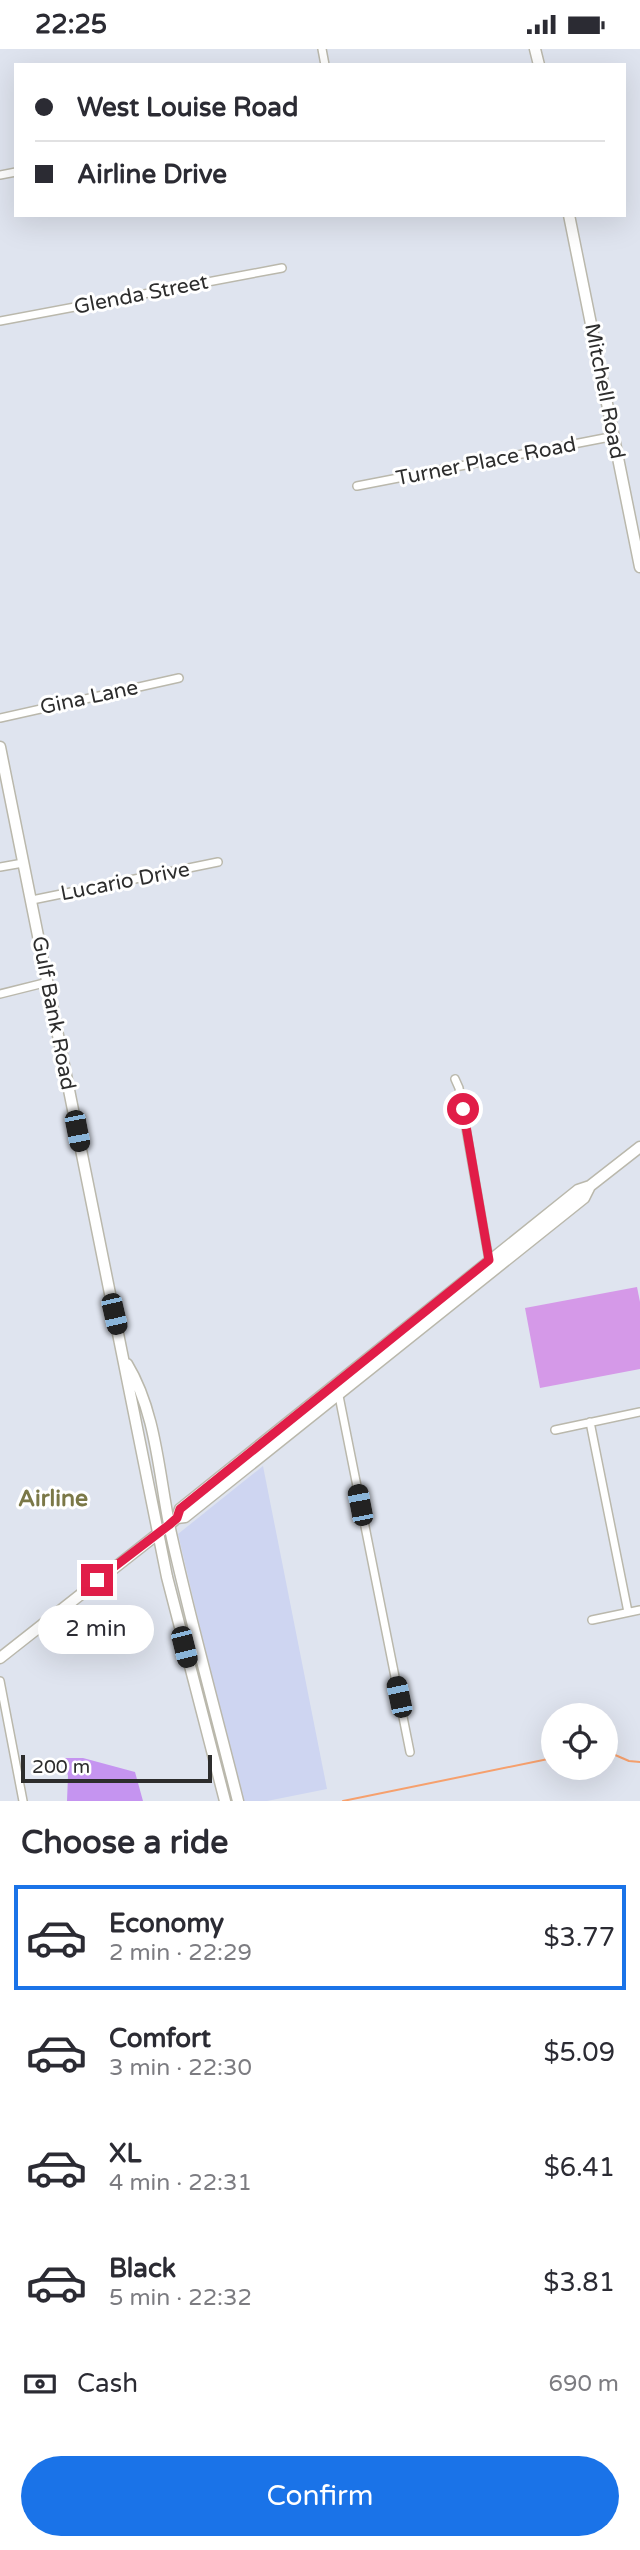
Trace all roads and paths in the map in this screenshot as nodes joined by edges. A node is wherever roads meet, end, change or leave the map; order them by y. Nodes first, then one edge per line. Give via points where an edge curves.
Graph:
1 (569, 217) edge
2 (282, 268) dead end
3 (0, 321) edge
4 (615, 436) junction
5 (357, 487) dead end
6 (640, 567) edge
7 (179, 678) dead end
8 (0, 718) edge
9 (0, 747) edge
10 (218, 862) dead end
11 (23, 863) junction
12 (0, 867) edge
13 (32, 900) junction
14 (48, 982) junction
15 (0, 994) edge
16 (455, 1079) dead end
17 (640, 1147) edge
18 (590, 1186) junction
19 (489, 1260) junction
20 (504, 1263) junction
21 (125, 1361) junction
22 (339, 1396) junction
23 (640, 1412) edge
24 (590, 1422) junction
25 (555, 1430) dead end
26 (173, 1521) junction
27 (158, 1533) junction
28 (640, 1610) edge
29 (628, 1612) junction
30 (592, 1619) dead end
31 (0, 1656) edge
32 (0, 1681) edge
33 (410, 1752) dead end
34 (23, 1801) edge
35 (225, 1801) edge
36 (238, 1801) edge

1 - 4 main road, Mitchell Road
2 - 3 street, Glenda Street
4 - 5 street, Turner Place Road
4 - 6 main road, Mitchell Road
7 - 8 street, Gina Lane
9 - 11 main road, Gulf Bank Road
10 - 13 street, Lucario Drive
11 - 12 street
11 - 13 main road, Gulf Bank Road
13 - 14 main road, Gulf Bank Road
14 - 15 street
14 - 21 main road, Gulf Bank Road
16 - 19 street
17 - 18 main road
18 - 19 main road via 578,1190
18 - 20 main road via 584,1198
19 - 20 main road
19 - 26 main road via 180,1509
20 - 22 main road
21 - 26 main road, Gulf Bank Road via 138,1382
21 - 27 main road, Gulf Bank Road
22 - 26 main road via 185,1517
22 - 33 street
23 - 24 street
24 - 25 street
24 - 29 street
26 - 27 main road
26 - 36 main road, Gulf Bank Road via 189,1615
27 - 31 main road
27 - 35 main road, Gulf Bank Road
28 - 29 street
29 - 30 street
32 - 34 street

